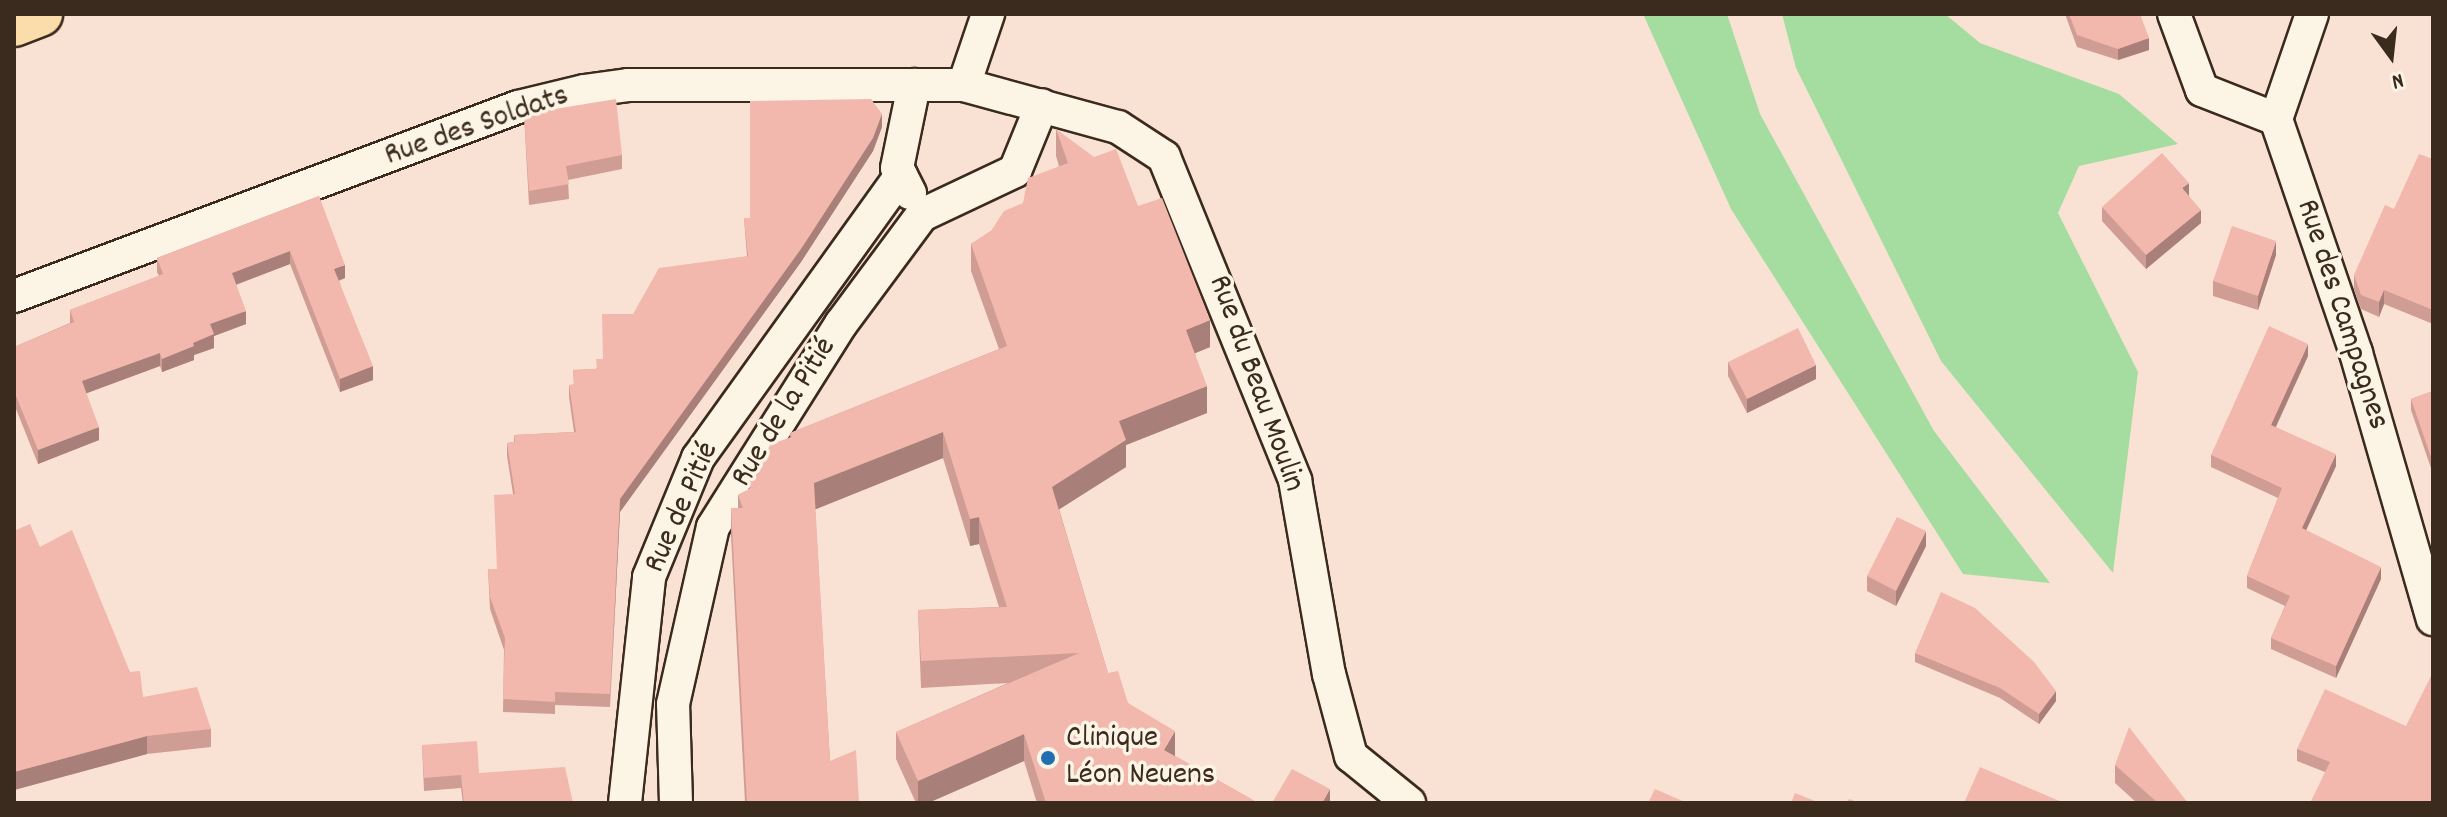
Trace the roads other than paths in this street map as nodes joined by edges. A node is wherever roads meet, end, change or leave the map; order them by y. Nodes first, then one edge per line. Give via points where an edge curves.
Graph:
1 (40, 14) edge
2 (988, 14) edge
3 (2174, 14) edge
4 (2312, 14) edge
5 (14, 24) edge
6 (914, 85) junction
7 (964, 85) junction
8 (1042, 105) junction
9 (2276, 119) junction
10 (901, 175) junction
11 (922, 215) junction
12 (14, 296) edge
13 (2433, 619) edge
14 (625, 803) edge
15 (676, 803) edge
16 (1409, 803) edge

1 - 5 main road
2 - 7 street
3 - 9 street via 2202,90
4 - 9 street
6 - 7 street, Rue des Soldats
6 - 10 street via 897,168
6 - 12 street, Rue des Soldats via 628,85 584,91 518,107
7 - 8 street, Rue du Beau Moulin
8 - 11 street, Rue de la Pitié via 1015,171
8 - 16 street, Rue du Beau Moulin via 1118,127 1164,157 1295,480 1329,674 1351,756
9 - 13 street, Rue des Campagnes via 2356,353
10 - 11 street
10 - 14 street, Rue de Pitié via 698,458 649,577
11 - 15 street, Rue de la Pitié via 841,324 713,527 673,704

